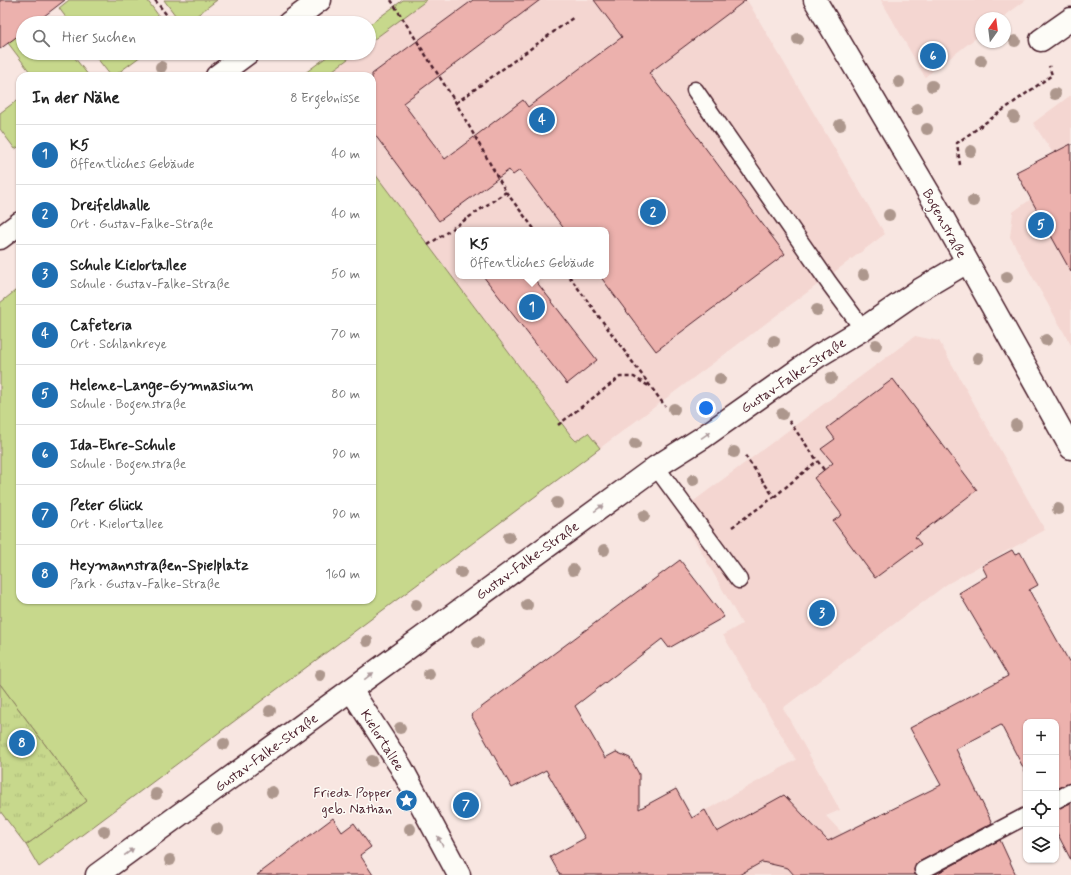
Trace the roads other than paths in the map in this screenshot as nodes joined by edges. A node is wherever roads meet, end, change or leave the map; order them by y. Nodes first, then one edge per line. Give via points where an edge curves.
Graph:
1 (320, 0) edge
2 (815, 0) edge
3 (298, 16) edge
4 (1071, 19) edge
5 (1041, 40) road end
6 (239, 60) edge
7 (222, 72) edge
8 (695, 90) dead end
9 (16, 226) edge
10 (0, 238) edge
11 (967, 262) junction
12 (863, 328) junction
13 (1071, 448) edge
14 (656, 466) junction
15 (739, 580) dead end
16 (351, 690) junction
17 (1071, 792) edge
18 (1059, 798) edge
19 (1023, 818) edge
20 (923, 870) dead end
21 (97, 875) edge
22 (459, 875) edge

1 - 3 street
2 - 11 street, Bogenstraße
4 - 5 street
6 - 7 street
8 - 12 lane
9 - 10 street
11 - 12 street, Gustav-Falke-Straße
11 - 13 street, Bogenstraße
14 -> 12 street, Gustav-Falke-Straße via 702,438 818,356
14 - 15 lane
16 -> 14 street, Gustav-Falke-Straße
21 -> 16 street, Gustav-Falke-Straße
22 -> 16 street, Kielortallee via 401,767
17 - 18 lane
19 - 20 lane

